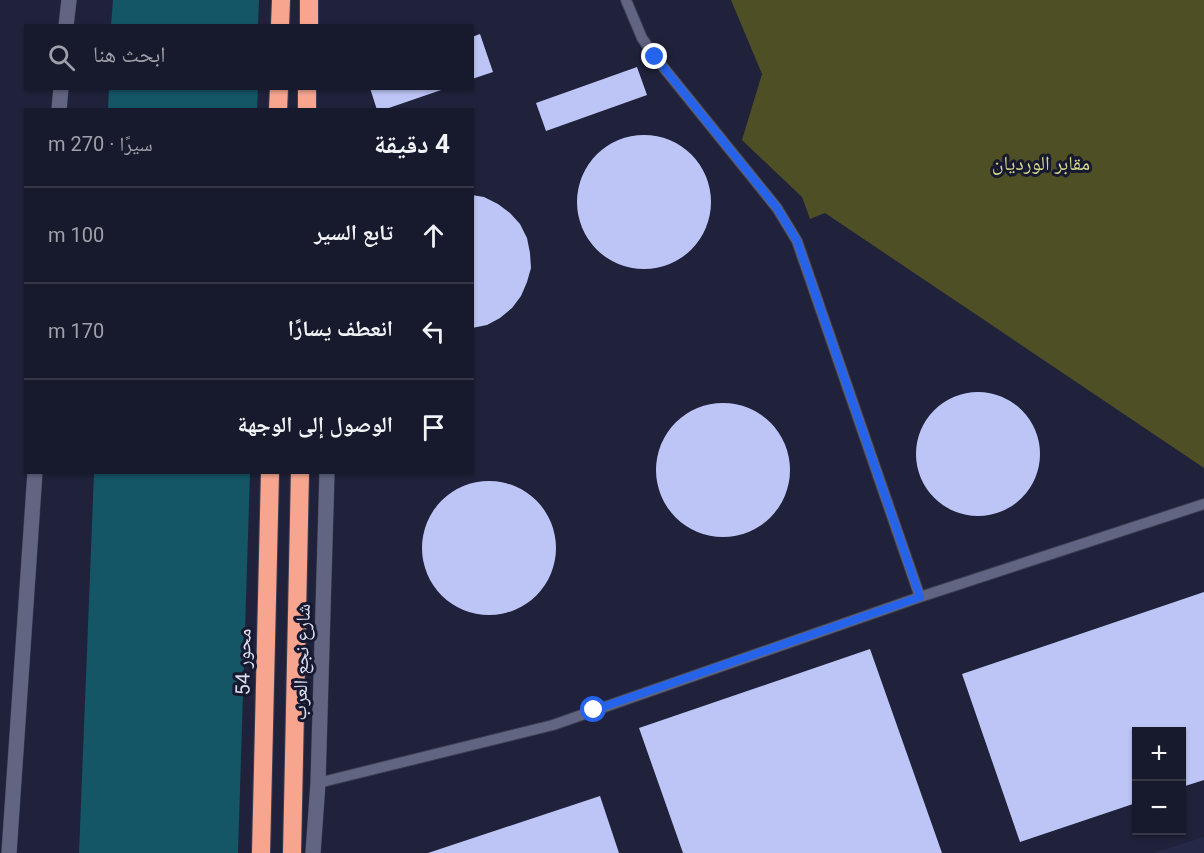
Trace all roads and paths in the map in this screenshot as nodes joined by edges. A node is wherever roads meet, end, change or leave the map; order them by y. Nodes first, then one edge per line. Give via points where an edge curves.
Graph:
1 (69, 0) edge
2 (281, 0) edge
3 (309, 0) edge
4 (626, 0) edge
5 (66, 24) edge
6 (280, 24) edge
7 (309, 24) edge
8 (61, 90) edge
9 (279, 90) edge
10 (307, 90) edge
11 (59, 108) edge
12 (278, 108) edge
13 (307, 108) edge
14 (34, 474) edge
15 (270, 474) edge
16 (300, 474) edge
17 (327, 474) edge
18 (1204, 504) edge
19 (920, 597) junction
20 (318, 783) junction
21 (9, 853) edge
22 (261, 853) edge
23 (292, 853) edge
24 (313, 853) edge

1 - 5 street
2 - 6 highway
3 - 7 highway
4 - 19 lane via 655,57 777,208 797,241
8 - 11 street
9 - 12 highway
10 - 13 highway
14 - 21 street
15 - 22 highway, محور 54
16 - 23 highway
17 - 20 street, شارع نجع العرب
18 - 19 lane
19 - 20 lane via 553,725
20 - 24 street, شارع نجع العرب

